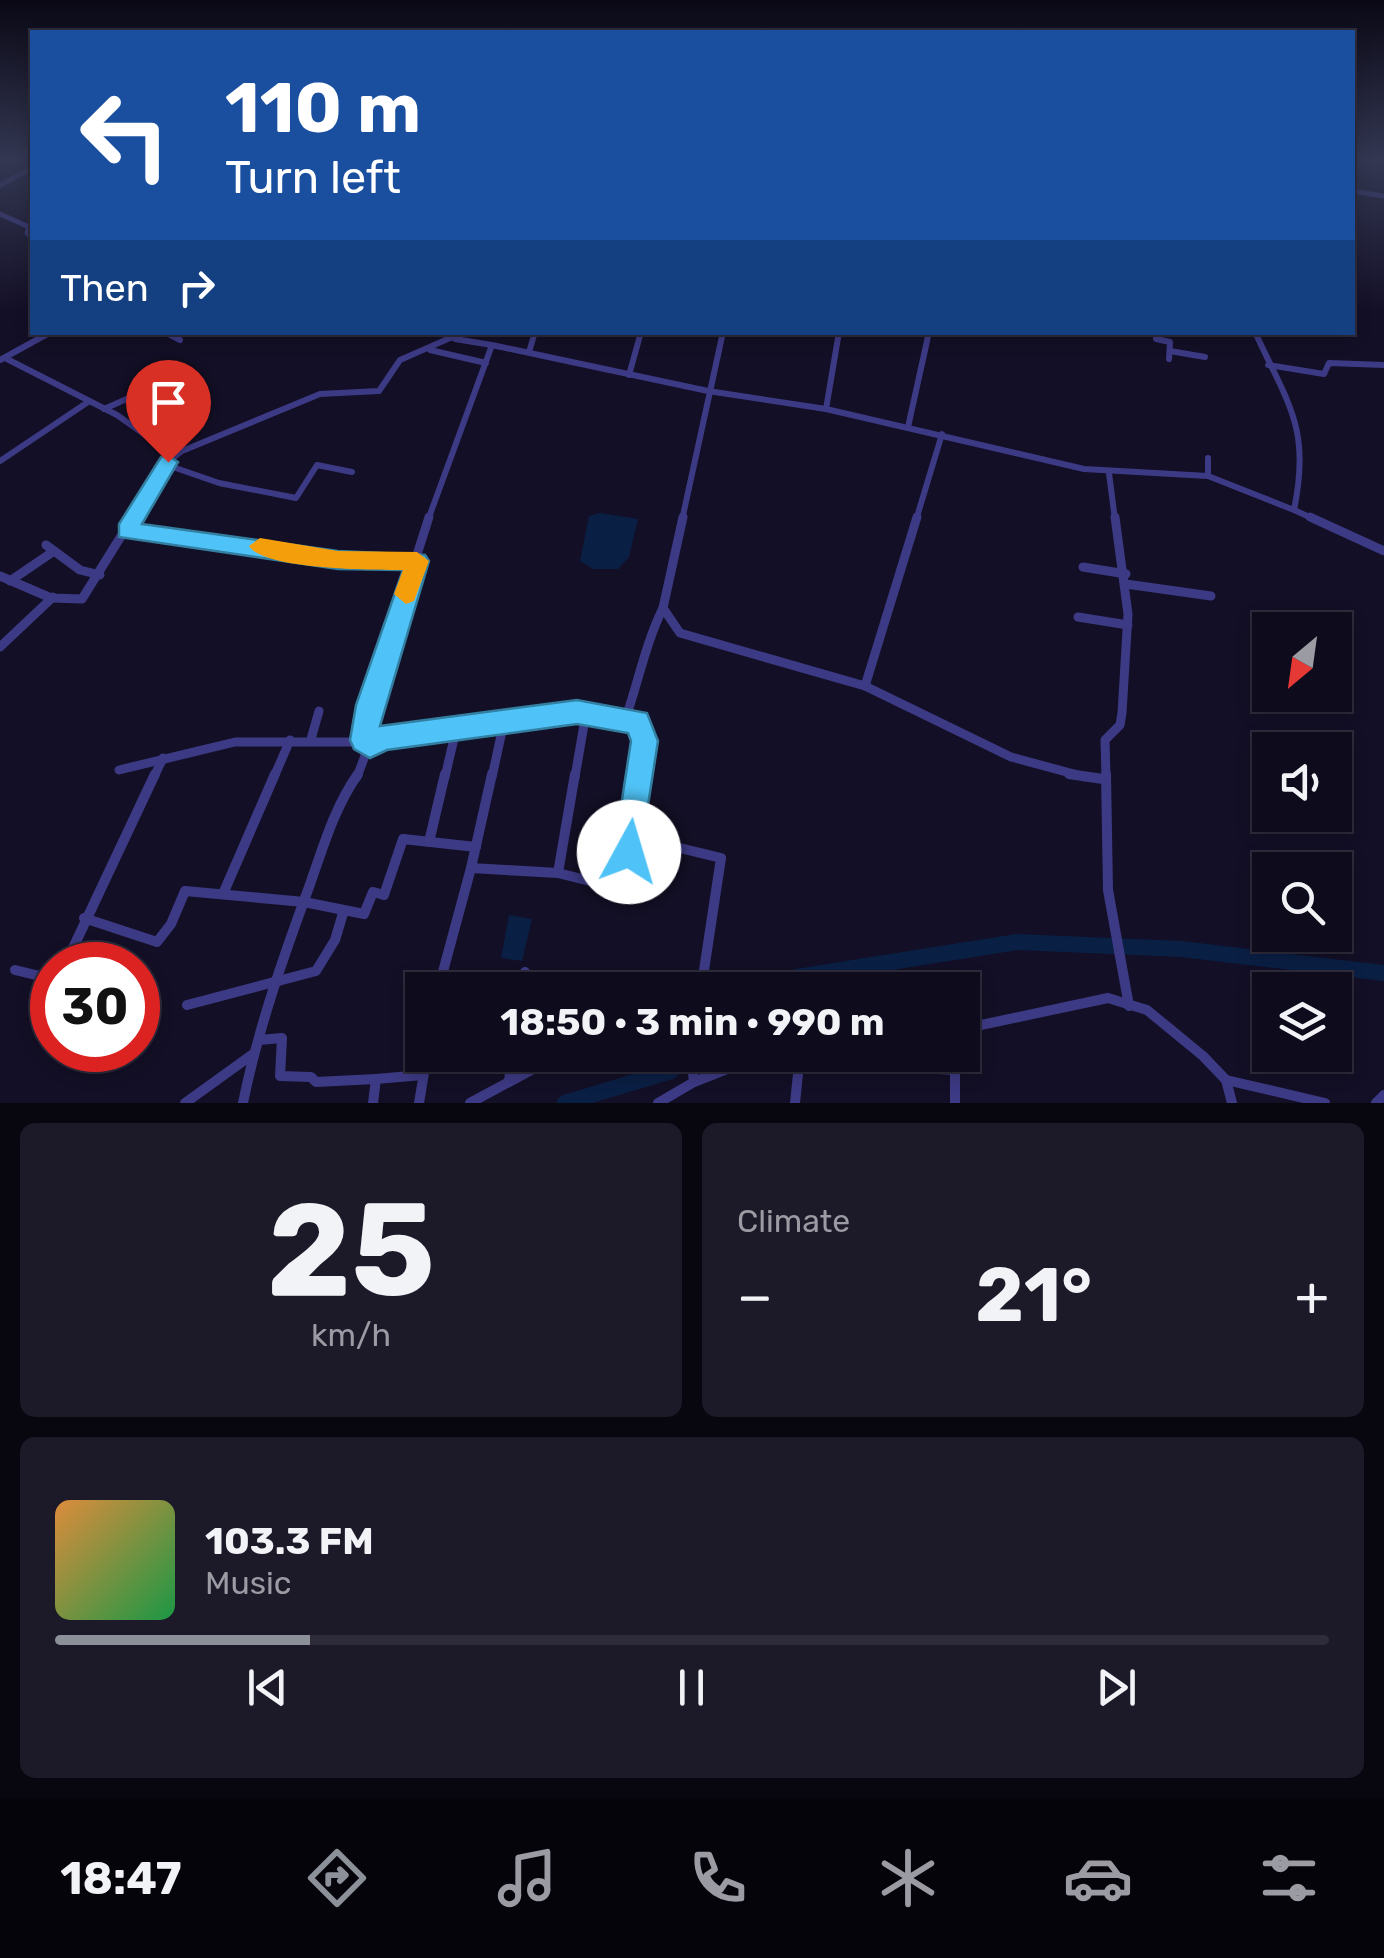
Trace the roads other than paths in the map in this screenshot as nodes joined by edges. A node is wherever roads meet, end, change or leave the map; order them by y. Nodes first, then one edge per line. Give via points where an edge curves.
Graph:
1 (0, 214) edge
2 (30, 231) edge
3 (46, 335) edge
4 (171, 335) edge
5 (446, 335) edge
6 (534, 335) edge
7 (641, 335) edge
8 (721, 335) edge
9 (838, 335) edge
10 (928, 335) edge
11 (1156, 335) edge
12 (1255, 335) edge
13 (180, 340) dead end
14 (492, 345) junction
15 (430, 350) junction
16 (528, 352) junction
17 (1204, 357) dead end
18 (3, 359) edge
19 (486, 363) junction
20 (1268, 365) junction
21 (1384, 365) edge
22 (629, 375) junction
23 (176, 380) dead end
24 (708, 391) junction
25 (88, 402) junction
26 (104, 409) junction
27 (826, 409) junction
28 (908, 426) junction
29 (942, 434) junction
30 (158, 444) dead end
31 (1208, 458) dead end
32 (0, 461) edge
33 (167, 466) junction
34 (352, 472) dead end
35 (1109, 473) junction
36 (1208, 476) junction
37 (1294, 510) junction
38 (127, 530) junction
39 (1384, 551) edge
40 (417, 561) junction
41 (1084, 567) dead end
42 (0, 576) edge
43 (100, 576) junction
44 (1126, 579) junction
45 (10, 581) junction
46 (53, 596) junction
47 (1211, 596) dead end
48 (663, 608) junction
49 (1078, 616) dead end
50 (1128, 625) junction
51 (0, 647) edge
52 (865, 686) junction
53 (319, 712) dead end
54 (586, 713) junction
55 (625, 720) junction
56 (504, 722) junction
57 (456, 730) junction
58 (290, 740) junction
59 (312, 740) junction
60 (367, 743) junction
61 (162, 758) junction
62 (119, 770) dead end
63 (1103, 779) junction
64 (429, 842) junction
65 (655, 842) dead end
66 (476, 846) junction
67 (471, 868) junction
68 (558, 873) junction
69 (223, 894) junction
70 (304, 902) junction
71 (344, 910) junction
72 (84, 918) junction
73 (75, 942) edge
74 (15, 970) dead end
75 (443, 972) edge
76 (704, 972) edge
77 (30, 973) edge
78 (279, 978) junction
79 (187, 1005) dead end
80 (1128, 1006) junction
81 (980, 1024) edge
82 (258, 1040) junction
83 (253, 1054) junction
84 (424, 1072) edge
85 (510, 1072) edge
86 (526, 1072) edge
87 (693, 1072) edge
88 (720, 1072) edge
89 (799, 1072) edge
90 (955, 1072) edge
91 (423, 1075) junction
92 (376, 1079) junction
93 (1226, 1080) junction
94 (509, 1081) junction
95 (694, 1082) junction
96 (1384, 1095) edge
97 (185, 1103) edge
98 (243, 1103) edge
99 (374, 1103) edge
100 (419, 1103) edge
101 (470, 1103) edge
102 (658, 1103) edge
103 (796, 1103) edge
104 (956, 1103) edge
105 (1232, 1103) edge
106 (1326, 1103) edge
107 (1376, 1103) edge

1 - 2 street
3 - 18 street
4 - 13 street
5 - 14 street
5 - 15 street
6 - 16 street
7 - 22 street
8 - 24 street
9 - 27 street
10 - 28 street
11 - 17 street via 1170,342 1170,355
12 - 20 street
14 - 16 street
14 - 19 street
15 - 19 street
15 - 33 street via 400,360 379,391 320,394 208,438
16 - 22 street
18 - 25 street
19 - 40 street
20 - 21 street via 1324,374 1329,362
20 - 37 street via 1301,439
22 - 24 street
23 - 26 street via 164,374 156,386
24 - 27 street
24 - 48 street
25 - 26 street
25 - 32 street
26 - 30 street
27 - 28 street
28 - 29 street
29 - 35 street
29 - 52 street
31 - 36 street
33 - 34 street via 296,498 317,465
33 - 38 street
35 - 36 street
35 - 44 street
36 - 37 street
37 - 39 street
38 - 40 street via 338,560
38 - 43 street
40 - 60 street via 369,705
41 - 44 street
42 - 45 street
43 - 45 street via 50,548
43 - 46 street via 76,602
44 - 47 street
44 - 50 street
45 - 46 street
46 - 51 street
48 - 52 street via 680,634
48 - 55 street
49 - 50 street
50 - 63 street via 1122,713 1105,740
52 - 63 street via 1010,754
53 - 59 street
54 - 55 street
54 - 56 street
54 - 68 street
55 - 68 street via 638,722 644,741 625,873 606,867 602,884
56 - 57 street
56 - 66 street
57 - 60 street
57 - 64 street
58 - 59 street
58 - 61 street via 235,742
58 - 69 street
59 - 60 street
60 - 70 street
61 - 62 street
61 - 72 street
63 - 80 street via 1108,890
64 - 66 street
64 - 71 street via 403,839 384,895 373,892 364,914
65 - 76 street via 722,858
66 - 67 street
67 - 68 street
67 - 75 street
69 - 70 street
69 - 72 street via 185,891 156,942
70 - 71 street
70 - 78 street
71 - 78 street via 316,971
72 - 73 street
74 - 77 street
78 - 79 street
78 - 82 street
80 - 81 street via 1108,998
80 - 93 street via 1147,1010
82 - 83 street
82 - 92 street via 282,1038 280,1076
83 - 97 street
83 - 98 street
84 - 91 street
85 - 94 street
86 - 94 street
87 - 95 street
88 - 95 street
89 - 103 street
90 - 104 street
91 - 92 street
91 - 100 street
92 - 99 street
93 - 105 street
93 - 106 street
94 - 101 street
95 - 102 street
96 - 107 street

